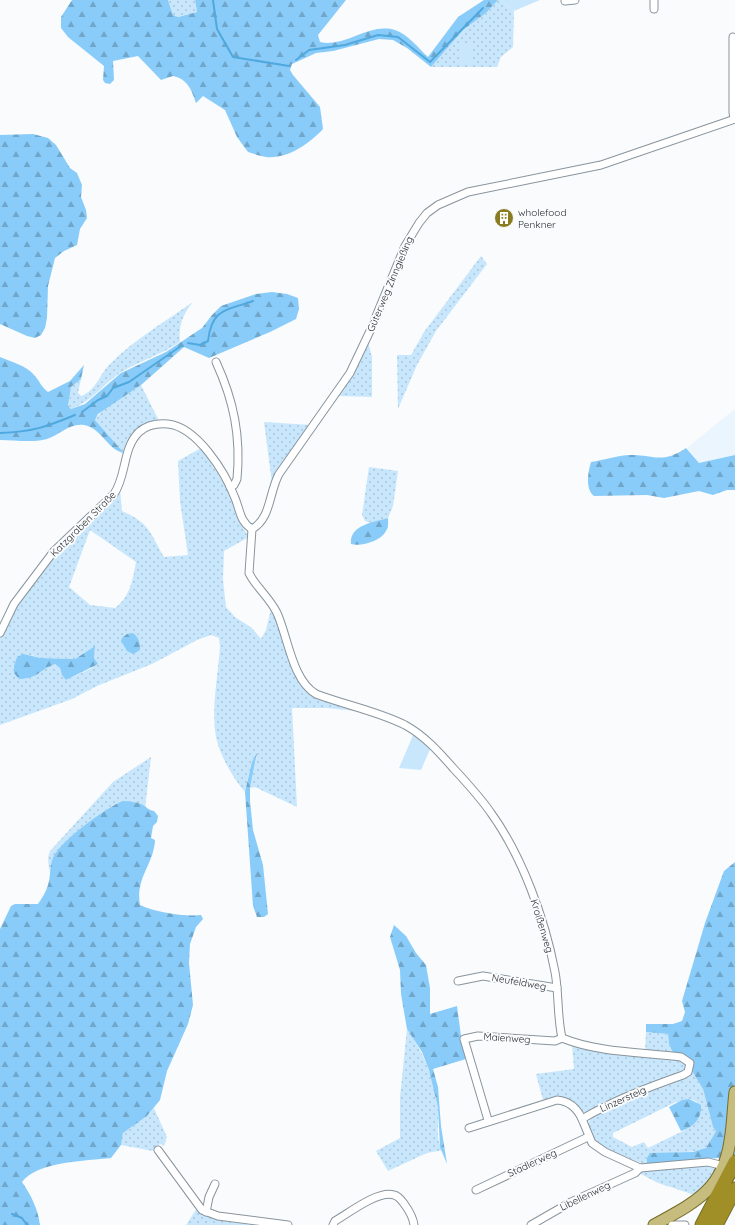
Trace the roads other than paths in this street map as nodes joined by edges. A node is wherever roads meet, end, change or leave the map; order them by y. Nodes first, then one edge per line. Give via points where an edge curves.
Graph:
1 (575, 0) edge
2 (654, 0) edge
3 (565, 1) edge
4 (654, 9) dead end
5 (733, 37) dead end
6 (735, 119) edge
7 (216, 362) dead end
8 (230, 487) junction
9 (252, 529) junction
10 (0, 633) edge
11 (458, 981) dead end
12 (557, 988) junction
13 (562, 1038) junction
14 (735, 1092) edge
15 (582, 1119) junction
16 (488, 1120) junction
17 (469, 1128) dead end
18 (588, 1137) junction
19 (158, 1150) dead end
20 (730, 1164) edge
21 (640, 1168) junction
22 (215, 1184) dead end
23 (735, 1189) edge
24 (476, 1190) dead end
25 (206, 1212) junction
26 (288, 1225) edge
27 (333, 1225) edge
28 (414, 1225) edge
29 (530, 1225) edge
30 (654, 1225) edge
31 (672, 1225) edge
32 (685, 1225) edge
33 (702, 1225) edge
34 (716, 1225) edge

1 - 3 street
2 - 4 street
5 - 6 street
6 - 9 street, Güterweg Zinngießing via 601,165 468,192 438,205 427,213 405,246 350,373 279,474 272,488 265,516 258,526
7 - 8 street via 237,424 237,479
8 - 9 street, Katzgraben Straße via 243,522
8 - 10 street, Katzgraben Straße via 203,446 187,431 166,424 145,428 129,447 122,479 114,494 54,551 14,604
9 - 12 street, Kroißenweg via 250,573 271,601 298,673 306,687 316,694 394,720 415,731 434,747 484,802 497,821 528,882 553,960
11 - 12 street, Neufeldweg via 483,976
12 - 13 street, Kroißenweg
13 - 15 street, Linzersteig via 579,1044 681,1057 690,1063 688,1072 683,1075 632,1094
13 - 16 street, Maienweg via 555,1041 478,1036 464,1039
14 - 20 main road
15 - 16 street via 568,1102 557,1100
15 - 18 street
16 - 17 street
18 - 21 street via 598,1148
18 - 24 street, Stadlerweg
19 - 25 street via 198,1206
20 - 21 street via 708,1162
20 - 30 main road via 703,1195
20 - 33 highway
21 - 29 street, Libellenweg
22 - 25 street
23 - 34 highway
25 - 26 street via 218,1216
27 - 28 street via 335,1221 375,1197 389,1194 398,1197 404,1204 413,1218
31 - 32 street

